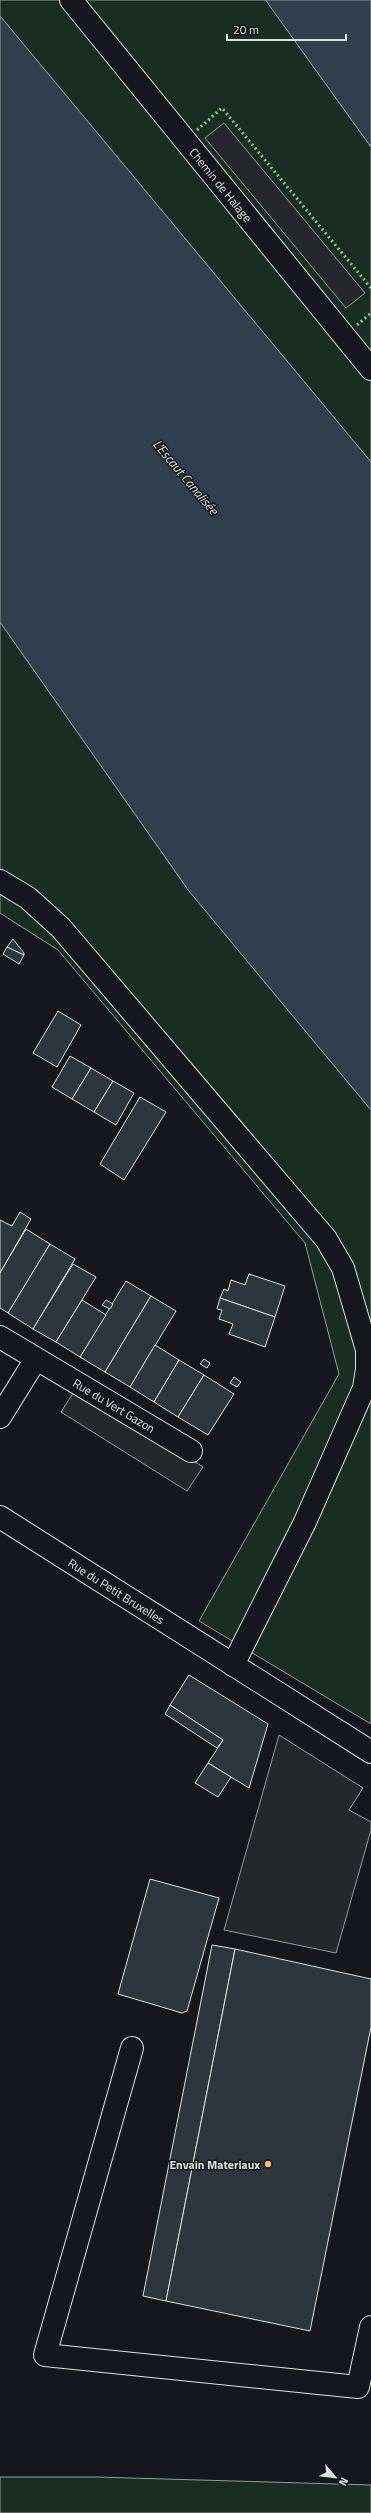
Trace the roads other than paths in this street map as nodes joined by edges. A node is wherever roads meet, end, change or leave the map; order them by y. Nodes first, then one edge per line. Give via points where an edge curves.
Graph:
1 (71, 0) edge
2 (371, 369) edge
3 (0, 881) edge
4 (0, 1337) edge
5 (36, 1359) junction
6 (0, 1418) edge
7 (191, 1451) dead end
8 (0, 1518) edge
9 (233, 1665) junction
10 (371, 1752) edge
11 (132, 2048) dead end
12 (371, 2327) edge
13 (364, 2387) edge

1 - 2 street, Chemin de Halage
3 - 9 street via 28,898 61,928 326,1239 343,1268 367,1350 364,1388 305,1522
4 - 5 street, Rue du Vert Gazon
5 - 6 street
5 - 7 street, Rue du Vert Gazon
8 - 9 street, Rue du Petit Bruxelles
9 - 10 street, Rue du Petit Bruxelles
11 - 13 street via 45,2355
12 - 13 street

